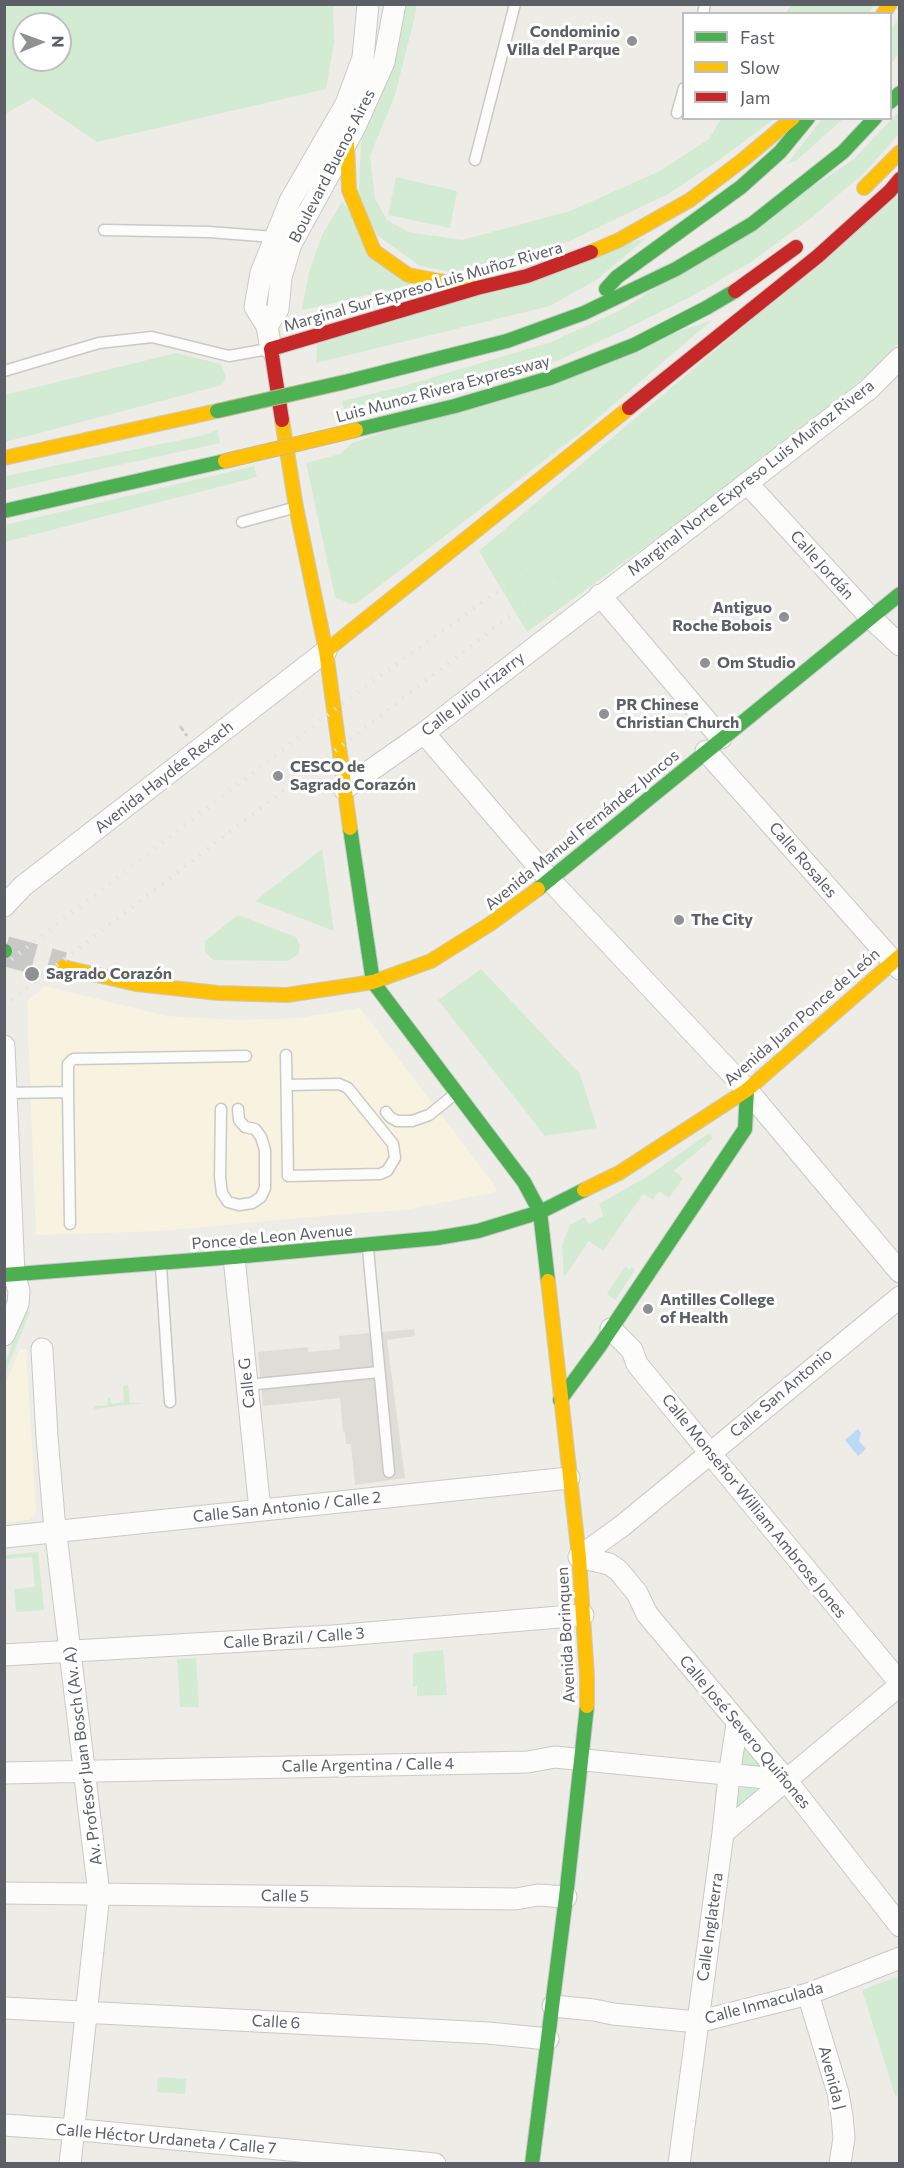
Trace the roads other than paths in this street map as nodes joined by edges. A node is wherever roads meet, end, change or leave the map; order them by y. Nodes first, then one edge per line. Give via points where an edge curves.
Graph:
1 (368, 4) edge
2 (395, 4) edge
3 (515, 4) edge
4 (682, 95) edge
5 (677, 114) dead end
6 (791, 120) edge
7 (806, 120) edge
8 (873, 120) edge
9 (347, 142) junction
10 (900, 152) edge
11 (475, 160) dead end
12 (900, 179) edge
13 (851, 201) dead end
14 (104, 230) dead end
15 (811, 235) dead end
16 (274, 237) junction
17 (477, 288) junction
18 (584, 313) junction
19 (267, 327) junction
20 (271, 349) junction
21 (898, 363) edge
22 (4, 371) edge
23 (4, 458) edge
24 (747, 483) junction
25 (296, 507) junction
26 (4, 511) edge
27 (242, 522) dead end
28 (900, 594) edge
29 (600, 596) junction
30 (871, 618) junction
31 (900, 645) edge
32 (326, 651) junction
33 (424, 733) junction
34 (713, 744) junction
35 (344, 789) junction
36 (550, 880) junction
37 (4, 906) edge
38 (897, 962) edge
39 (63, 967) tunnel mouth
40 (373, 982) junction
41 (4, 1046) edge
42 (286, 1055) dead end
43 (246, 1056) dead end
44 (287, 1085) junction
45 (747, 1090) junction
46 (68, 1092) junction
47 (458, 1092) junction
48 (5, 1093) edge
49 (221, 1109) dead end
50 (238, 1109) dead end
51 (386, 1112) dead end
52 (540, 1212) junction
53 (70, 1224) dead end
54 (368, 1246) junction
55 (234, 1257) junction
56 (160, 1262) junction
57 (900, 1272) edge
58 (9, 1274) edge
59 (900, 1297) edge
60 (611, 1329) junction
61 (4, 1335) edge
62 (42, 1349) dead end
63 (379, 1372) junction
64 (247, 1385) junction
65 (560, 1400) junction
66 (170, 1402) dead end
67 (710, 1453) junction
68 (389, 1472) dead end
69 (569, 1478) junction
70 (260, 1510) junction
71 (56, 1531) junction
72 (4, 1537) edge
73 (579, 1557) junction
74 (584, 1616) junction
75 (70, 1651) junction
76 (4, 1655) edge
77 (900, 1684) edge
78 (737, 1724) junction
79 (580, 1761) junction
80 (83, 1771) junction
81 (4, 1773) edge
82 (729, 1776) junction
83 (786, 1780) junction
84 (723, 1833) junction
85 (4, 1893) edge
86 (99, 1894) junction
87 (566, 1897) junction
88 (900, 1926) edge
89 (900, 1958) edge
90 (808, 1994) junction
91 (553, 2006) junction
92 (4, 2008) edge
93 (86, 2012) junction
94 (697, 2022) junction
95 (548, 2039) junction
96 (4, 2125) edge
97 (74, 2131) junction
98 (70, 2163) edge
99 (435, 2163) edge
100 (532, 2163) edge
101 (679, 2163) edge
102 (840, 2163) edge

1 - 16 street, Boulevard Buenos Aires via 363,58 346,104 290,201
2 - 9 street, Boulevard Buenos Aires via 384,62
3 - 11 lane
4 - 5 lane
6 - 17 main road, Marginal Sur Expreso Luis Muñoz Rivera via 690,200 619,240 527,276
7 - 18 main road via 780,152 741,187 617,277
8 - 18 main road, Luis Munoz Rivera Expressway via 843,152 752,224 676,269
9 - 17 main road via 349,190 374,251 408,275
9 - 19 street, Boulevard Buenos Aires via 291,244 281,277 278,309
10 - 13 main road
12 - 32 main road via 818,256
14 - 16 lane
15 - 26 main road, Luis Munoz Rivera Expressway, bridge via 706,308 634,345 550,378 455,406
16 - 19 street, Boulevard Buenos Aires via 261,273 255,307
17 - 20 main road, Marginal Sur Expreso Luis Muñoz Rivera
18 - 23 main road, Luis Munoz Rivera Expressway, bridge via 507,341 345,382
19 - 20 street, Boulevard Buenos Aires
20 - 22 lane via 230,356 152,337 99,343
20 - 25 main road
21 - 24 street, Marginal Norte Expreso Luis Muñoz Rivera
24 - 29 street, Marginal Norte Expreso Luis Muñoz Rivera
24 - 30 street, Calle Jordán
25 - 27 lane
25 - 32 main road
28 - 30 main road, Avenida Manuel Fernández Juncos
29 - 33 street, Calle Julio Irizarry
29 - 34 street, Calle Rosales
30 - 31 street, Calle Jordán
30 - 34 main road, Avenida Manuel Fernández Juncos
32 - 35 main road
32 - 37 street, Avenida Haydée Rexach via 23,886
33 - 35 street, Calle Julio Irizarry
33 - 36 street
34 - 36 main road, Avenida Manuel Fernández Juncos
34 - 38 street, Calle Rosales
35 - 40 main road
36 - 40 main road, Avenida Manuel Fernández Juncos via 431,961
36 - 45 street
38 - 45 main road, Avenida Juan Ponce de León
39 - 40 main road, Avenida Manuel Fernández Juncos via 136,984 218,993 287,996
40 - 47 main road
41 - 48 street
42 - 44 lane
43 - 46 lane via 73,1059 68,1064
44 - 44 lane via 288,1176 387,1171 395,1158 393,1144 348,1088 339,1084
45 - 52 main road, Avenida Juan Ponce de León via 619,1173
45 - 57 street
45 - 60 main road via 745,1129
46 - 48 lane
46 - 53 lane
47 - 51 lane via 429,1115 412,1121 397,1121
47 - 52 main road via 524,1182
48 - 58 street
49 - 50 lane via 222,1193 228,1202 239,1205 261,1197 265,1188 265,1150 255,1129 245,1127 239,1120
52 - 54 main road, Ponce de Leon Avenue via 478,1231
52 - 65 main road, Avenida Borinquen
54 - 55 main road, Ponce de Leon Avenue
54 - 63 lane
55 - 56 main road, Ponce de Leon Avenue
55 - 64 street, Calle G
56 - 58 main road, Ponce de Leon Avenue
56 - 66 lane
58 - 61 street via 19,1291 18,1304
59 - 67 street, Calle San Antonio
60 - 65 main road
60 - 67 street, Calle Monseñor William Ambrose Jones via 632,1350 637,1364
62 - 71 street, Av. Profesor Juan Bosch (Av. A)
63 - 64 lane
63 - 68 lane
64 - 70 street, Calle G
65 - 69 main road, Avenida Borinquen
67 - 73 street, Calle San Antonio
67 - 77 street, Calle Monseñor William Ambrose Jones
69 - 70 street, Calle San Antonio / Calle 2
69 - 73 main road, Avenida Borinquen
70 - 71 street, Calle San Antonio / Calle 2
71 - 72 street, Calle San Antonio / Calle 2
71 - 75 street, Av. Profesor Juan Bosch (Av. A)
73 - 74 main road, Avenida Borinquen
73 - 78 street, Calle José Severo Quiñones via 618,1570 637,1593 647,1614
74 - 75 street, Calle Brazil / Calle 3
74 - 79 main road, Avenida Borinquen via 587,1704
75 - 76 street, Calle Brazil / Calle 3
75 - 80 street, Av. Profesor Juan Bosch (Av. A)
77 - 83 street
78 - 82 street, Calle Inglaterra
78 - 83 street, Calle José Severo Quiñones
79 - 80 street, Calle Argentina / Calle 4 via 555,1757 528,1762
79 - 82 street, Calle Argentina / Calle 4
79 - 87 main road, Avenida Borinquen
80 - 81 street, Calle Argentina / Calle 4
80 - 86 street, Av. Profesor Juan Bosch (Av. A)
82 - 83 street, Calle Argentina / Calle 4
82 - 84 street, Calle Inglaterra
83 - 84 street
83 - 88 street, Calle José Severo Quiñones
84 - 94 street, Calle Inglaterra
85 - 86 street, Calle 5
86 - 87 street, Calle 5
86 - 93 street, Av. Profesor Juan Bosch (Av. A)
87 - 91 main road, Avenida Borinquen
89 - 90 street, Calle Inmaculada
90 - 94 street, Calle Inmaculada
90 - 102 street, Avenida J via 838,2093 844,2138
91 - 94 street, Calle Inmaculada
91 - 95 main road, Avenida Borinquen
92 - 93 street, Calle 6
93 - 95 street, Calle 6
93 - 97 street, Av. Profesor Juan Bosch (Av. A)
94 - 101 street, Calle Inglaterra
95 - 100 main road, Avenida Borinquen
96 - 97 street, Calle Héctor Urdaneta / Calle 7
97 - 98 street, Av. Profesor Juan Bosch (Av. A)
97 - 99 street, Calle Héctor Urdaneta / Calle 7

